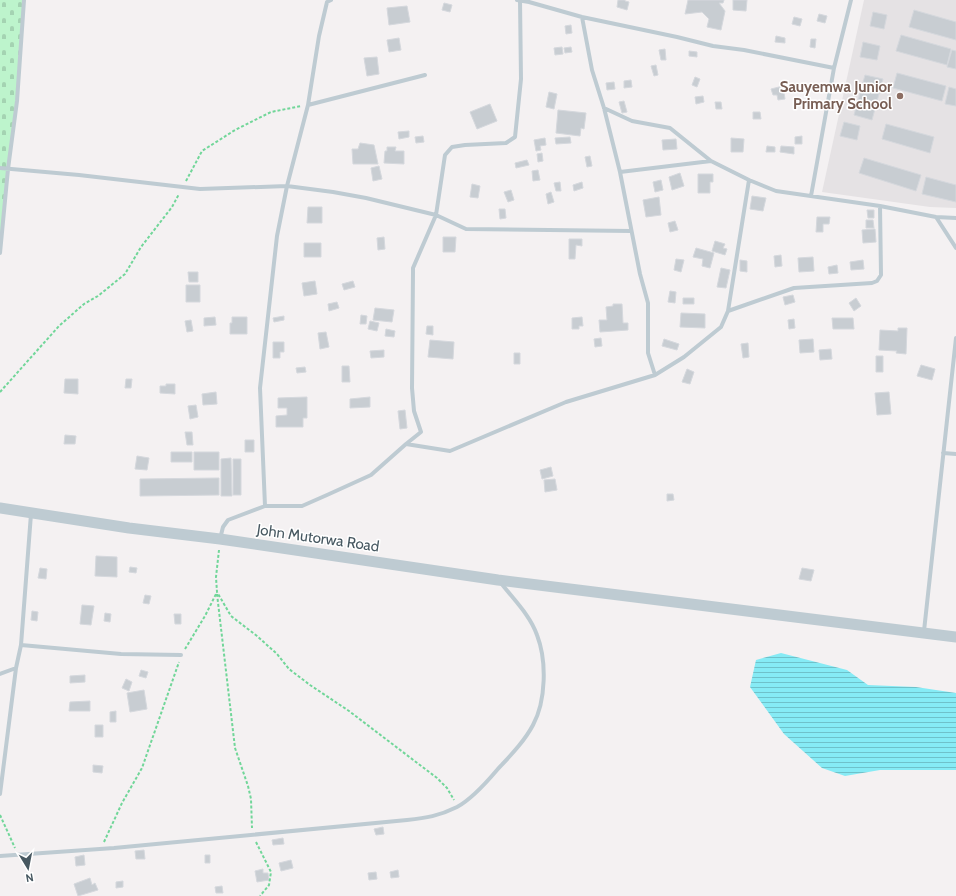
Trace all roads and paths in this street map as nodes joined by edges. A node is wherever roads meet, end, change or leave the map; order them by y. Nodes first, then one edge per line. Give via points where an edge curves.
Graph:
1 (24, 0) edge
2 (519, 0) edge
3 (851, 0) edge
4 (328, 1) edge
5 (582, 17) junction
6 (834, 68) junction
7 (425, 75) dead end
8 (308, 105) junction
9 (604, 108) junction
10 (711, 161) junction
11 (0, 168) edge
12 (8, 169) junction
13 (620, 172) junction
14 (749, 180) junction
15 (287, 186) junction
16 (183, 187) junction
17 (811, 196) junction
18 (880, 206) junction
19 (436, 215) junction
20 (936, 217) junction
21 (956, 218) edge
22 (631, 231) junction
23 (956, 248) edge
24 (0, 253) edge
25 (728, 311) junction
26 (956, 338) edge
27 (655, 374) junction
28 (0, 392) edge
29 (406, 444) junction
30 (943, 453) junction
31 (956, 454) edge
32 (265, 506) junction
33 (0, 508) edge
34 (31, 512) junction
35 (220, 539) junction
36 (498, 580) junction
37 (217, 592) junction
38 (924, 634) junction
39 (956, 637) edge
40 (20, 645) junction
41 (181, 655) junction
42 (16, 668) junction
43 (0, 674) edge
44 (0, 794) edge
45 (458, 807) junction
46 (0, 815) edge
47 (253, 835) junction
48 (102, 849) junction
49 (18, 854) junction
50 (0, 856) edge
51 (260, 896) edge

1 - 12 lane via 17,101
2 - 5 lane
2 - 19 lane via 520,79 515,137 506,143 452,147 444,155
3 - 6 lane
4 - 8 lane via 319,36
5 - 6 lane via 713,46
5 - 9 lane via 592,70
6 - 17 lane
7 - 8 lane
8 - 15 lane
8 - 16 path via 271,112 235,130 202,151
9 - 10 lane via 632,121 670,128
9 - 13 lane
10 - 13 lane
10 - 14 lane
11 - 12 lane
12 - 16 lane
12 - 24 lane
13 - 22 lane
14 - 17 lane via 776,191
14 - 25 lane
15 - 16 lane via 200,189
15 - 19 lane via 366,198
15 - 32 lane via 277,236 260,388
16 - 28 path via 125,274 59,326
17 - 18 lane
18 - 20 lane
18 - 25 lane via 881,275 878,281 794,288
19 - 22 lane via 466,229
19 - 29 lane via 414,268 412,388 414,411 421,432
20 - 21 lane
20 - 23 lane
22 - 27 lane via 648,303 648,352
25 - 27 lane via 721,327 684,357
26 - 30 lane
27 - 29 lane via 566,402 450,451
29 - 32 lane via 371,475 302,506
30 - 31 lane
30 - 38 lane
32 - 35 lane via 228,520
33 - 34 street, John Mutorwa Road
34 - 35 street, John Mutorwa Road
34 - 40 lane
35 - 36 street, John Mutorwa Road
35 - 37 path
36 - 38 street, John Mutorwa Road
36 - 45 lane via 528,616 538,636 544,673 540,705 526,736 492,776
37 - 41 path
37 - 45 path via 231,616 277,654 289,669 437,778 447,788
37 - 47 path via 232,729 235,748 251,798
38 - 39 street, John Mutorwa Road
40 - 41 lane via 121,654
40 - 42 lane
41 - 48 path via 142,768 113,821
42 - 43 lane
42 - 44 lane
45 - 47 lane via 436,817
46 - 49 path
47 - 48 lane
47 - 51 path via 270,872 269,885
48 - 49 lane
49 - 50 lane

